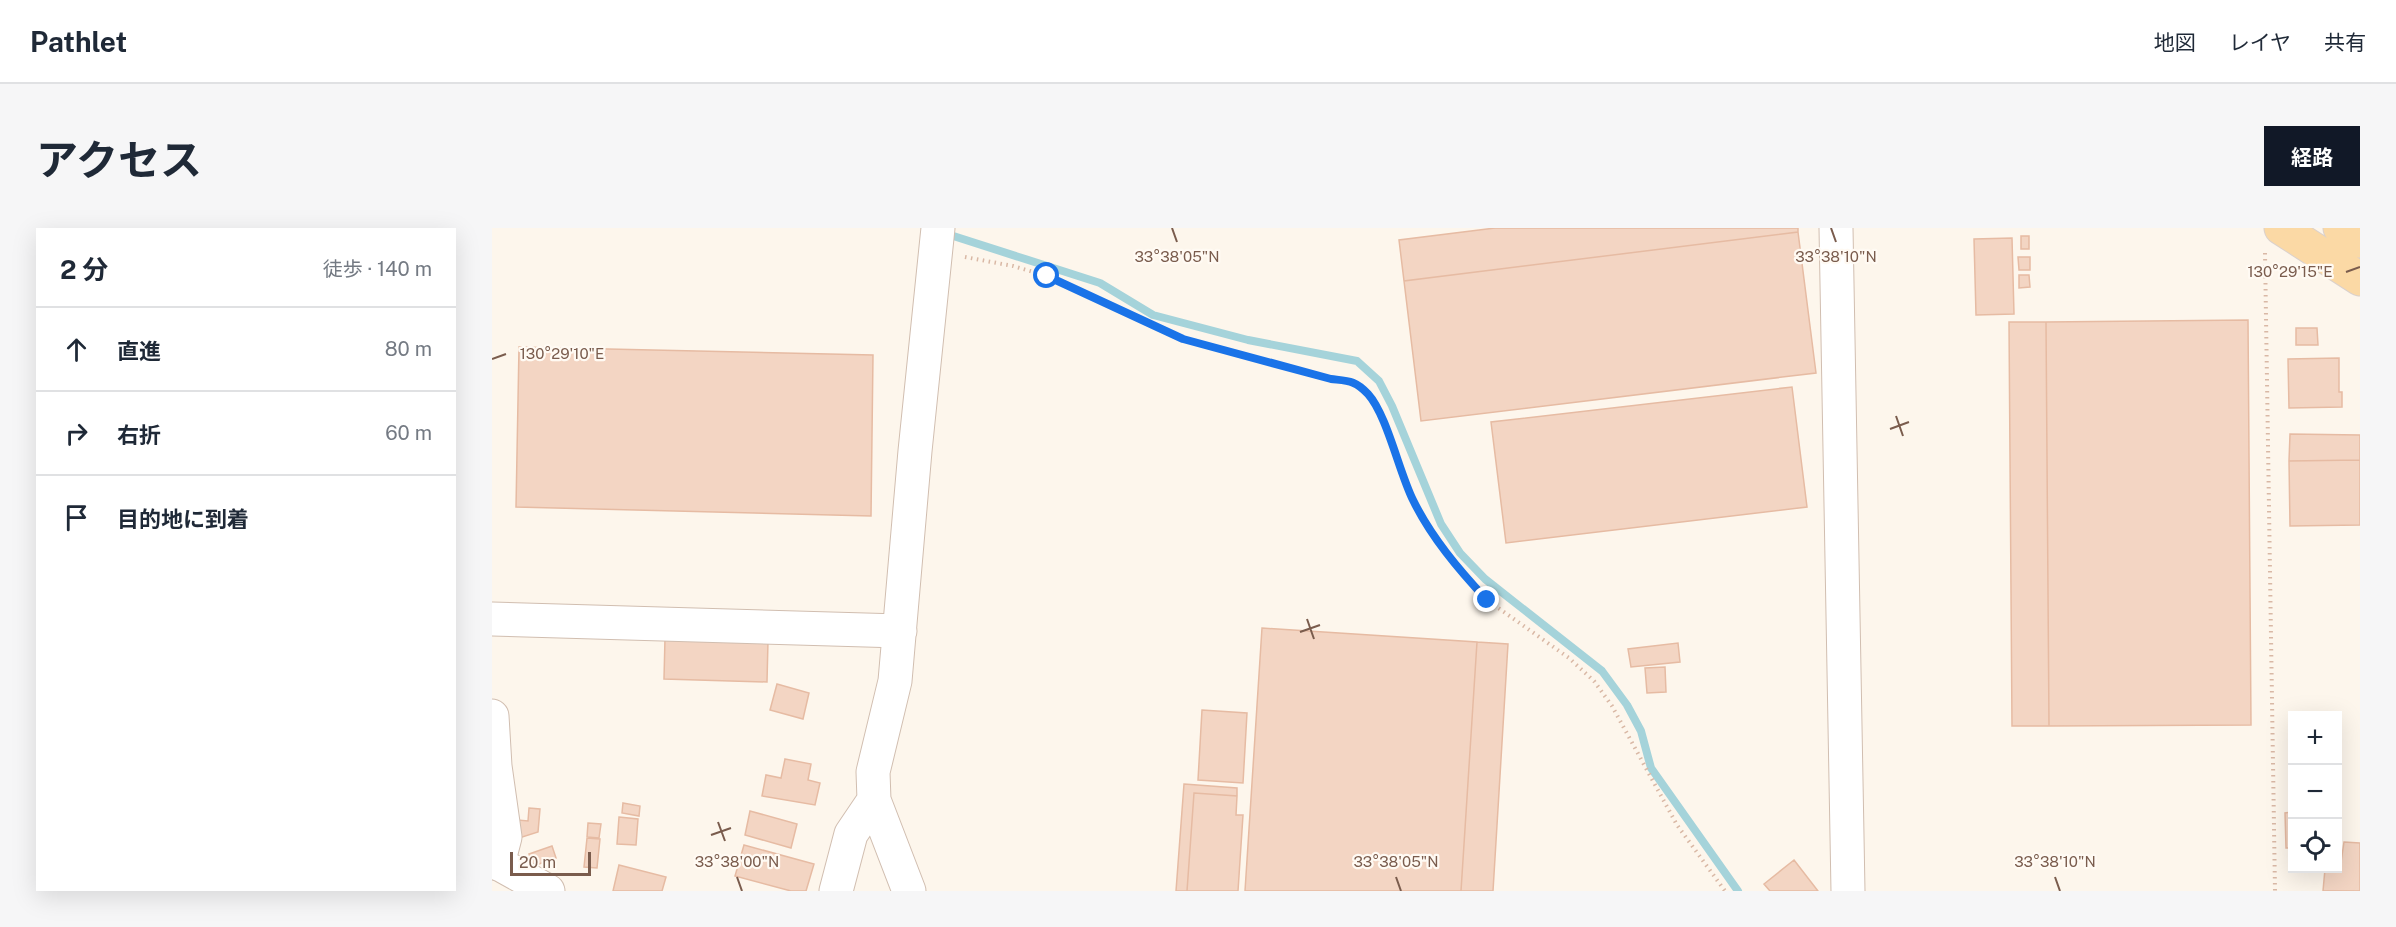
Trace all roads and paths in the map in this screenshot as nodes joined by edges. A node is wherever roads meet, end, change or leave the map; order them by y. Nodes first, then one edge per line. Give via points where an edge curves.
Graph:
1 (1836, 228) edge
2 (2340, 228) edge
3 (2275, 237) edge
4 (937, 241) edge
5 (2360, 241) edge
6 (2360, 279) edge
7 (492, 619) edge
8 (900, 631) junction
9 (492, 716) edge
10 (874, 800) junction
11 (495, 862) edge
12 (548, 891) edge
13 (836, 891) edge
14 (909, 891) edge
15 (1725, 891) edge
16 (1848, 891) edge
17 (2275, 891) edge

1 - 16 street
2 - 5 main road
3 - 6 main road
3 - 17 path via 2265,254
4 - 8 street
4 - 15 path via 1047,276 1183,339 1355,382 1379,412 1413,500 1434,536 1487,600 1569,658 1594,681 1612,706 1677,825
7 - 8 street
8 - 10 street via 895,681 873,772
9 - 11 street via 505,837
10 - 13 street via 851,834
10 - 14 street
11 - 12 street

